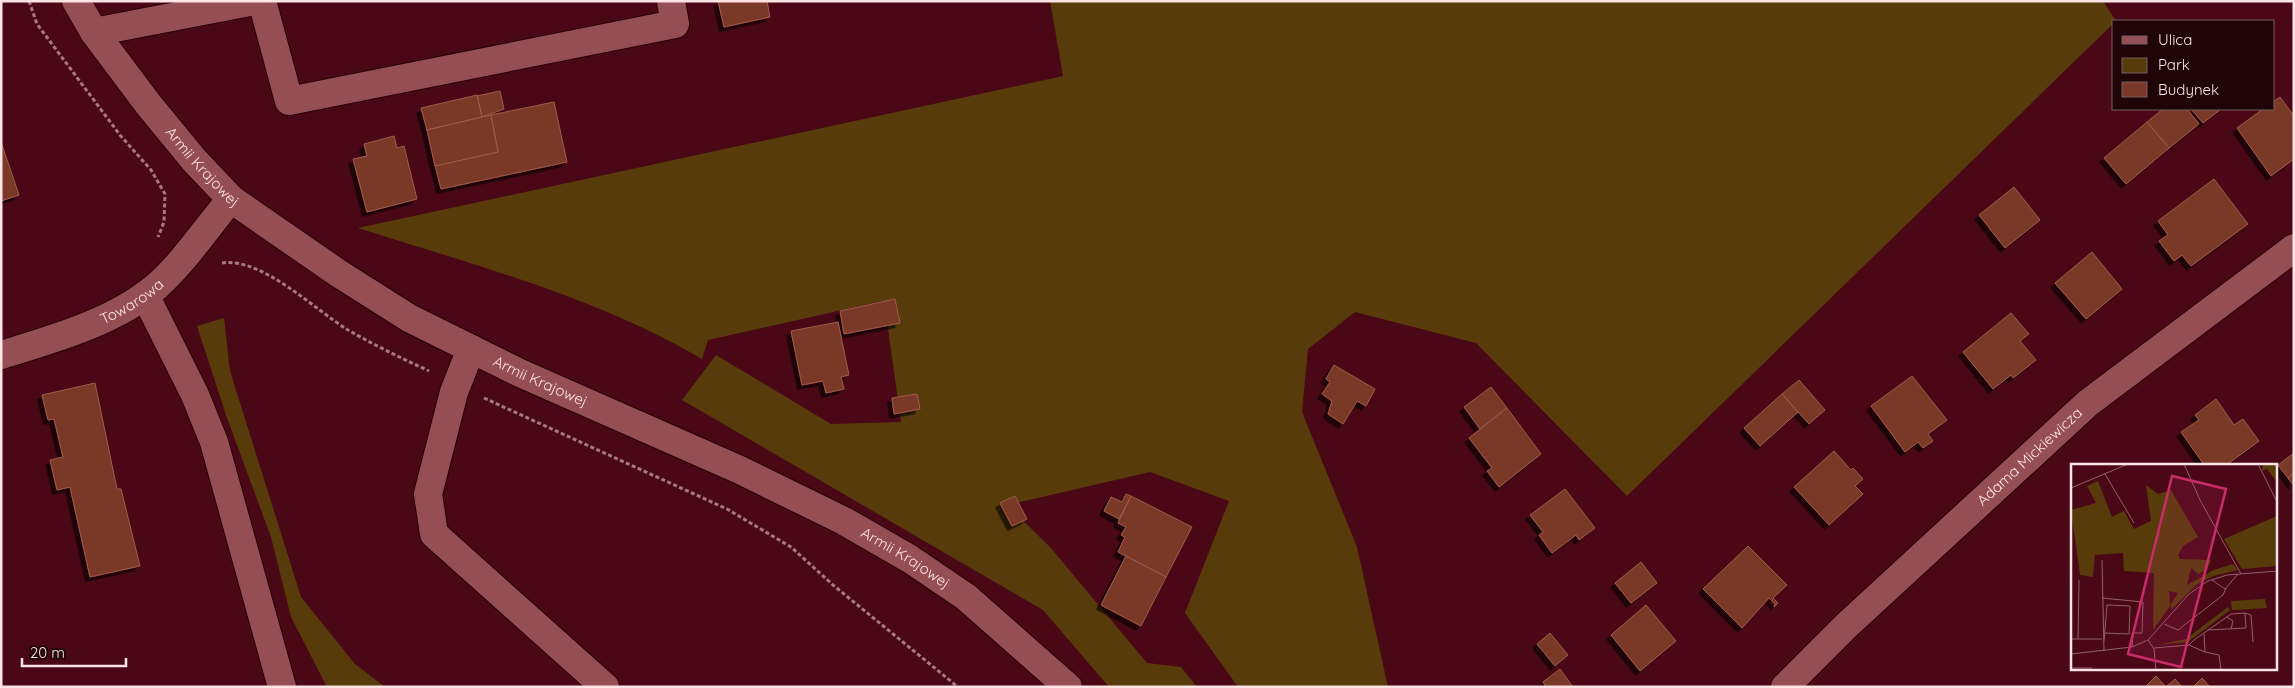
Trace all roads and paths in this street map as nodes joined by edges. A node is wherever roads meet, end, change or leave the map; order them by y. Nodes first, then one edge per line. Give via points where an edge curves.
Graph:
1 (29, 1) edge
2 (76, 1) edge
3 (255, 1) edge
4 (262, 1) edge
5 (671, 1) edge
6 (94, 32) junction
7 (231, 199) junction
8 (155, 245) dead end
9 (2294, 248) edge
10 (216, 264) dead end
11 (145, 295) junction
12 (471, 349) junction
13 (1, 355) edge
14 (458, 385) junction
15 (282, 687) edge
16 (604, 687) edge
17 (958, 687) edge
18 (1068, 687) edge
19 (1785, 687) edge

1 - 8 path via 37,24 120,135 151,170 165,194 164,222
2 - 6 street, Armii Krajowej
3 - 6 street
4 - 5 street via 289,102 675,24
6 - 7 street, Armii Krajowej via 188,153
7 - 11 street, Towarowa via 165,278
7 - 12 street, Armii Krajowej via 409,318
9 - 19 street, Adama Mickiewicza via 2088,403 1846,626
10 - 14 path via 231,262 262,272 346,329
11 - 13 street, Towarowa via 104,318
11 - 15 street via 195,395 214,442
12 - 14 street
12 - 18 street, Armii Krajowej via 740,470 844,521 910,559 966,597
14 - 16 street via 428,494 434,534
14 - 17 path via 727,509 791,546 833,585

